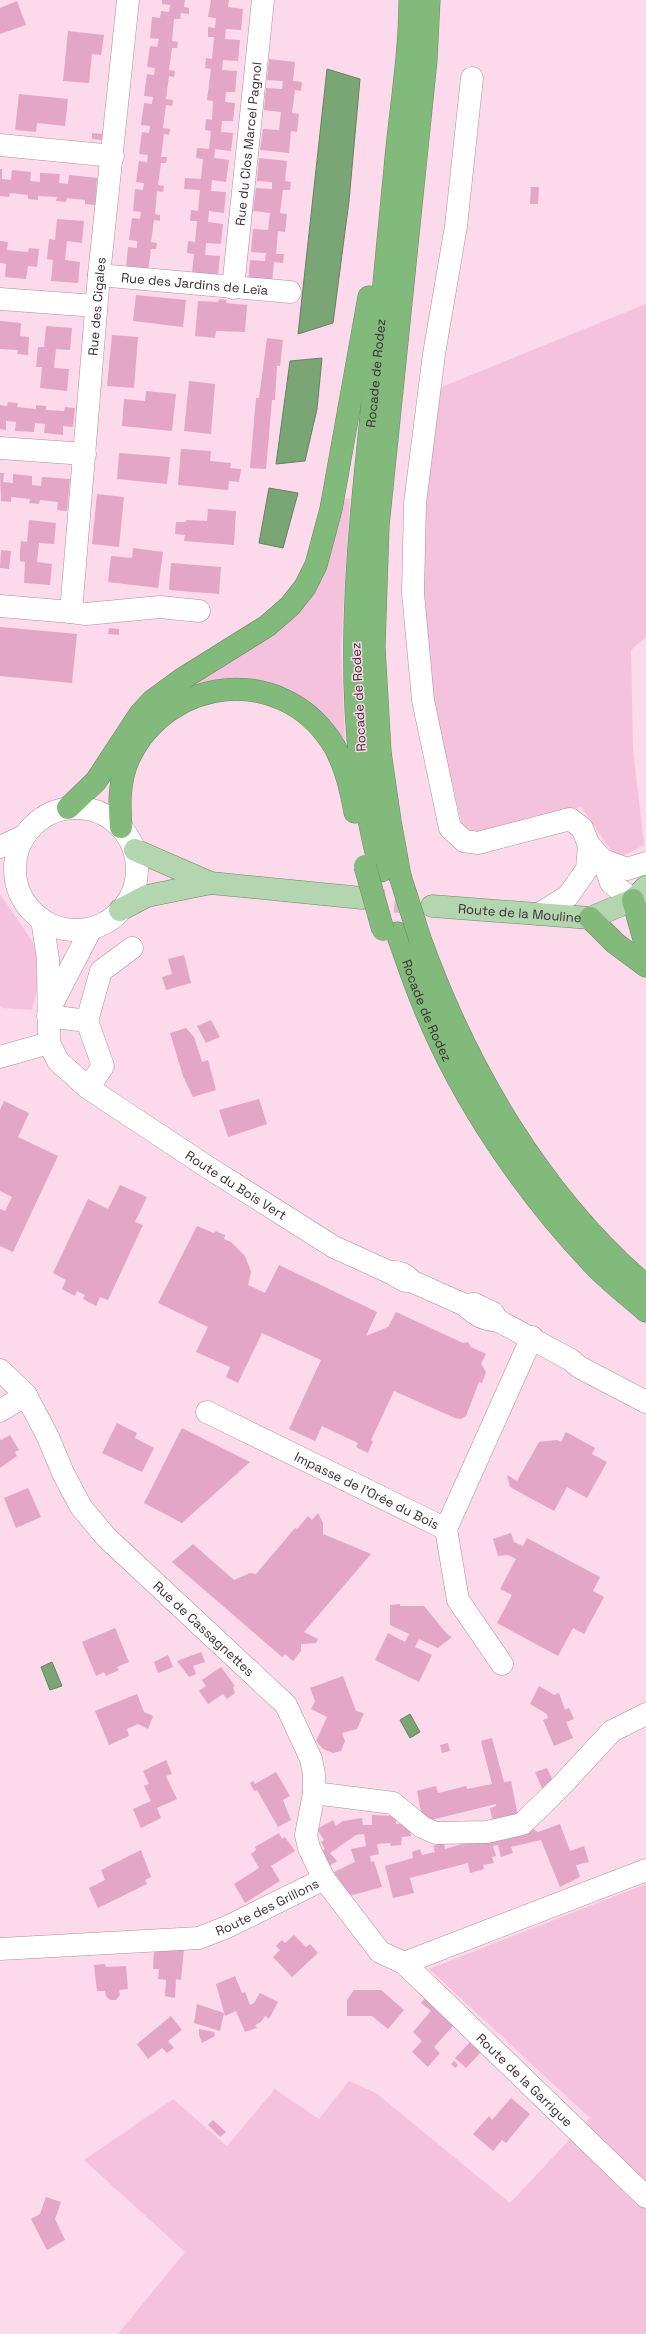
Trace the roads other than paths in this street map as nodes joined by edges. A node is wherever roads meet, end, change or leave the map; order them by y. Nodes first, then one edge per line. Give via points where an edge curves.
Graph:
1 (128, 0) edge
2 (263, 0) edge
3 (410, 0) edge
4 (429, 0) edge
5 (404, 76) junction
6 (472, 78) dead end
7 (0, 145) edge
8 (113, 156) junction
9 (99, 275) junction
10 (233, 288) junction
11 (290, 292) dead end
12 (0, 299) edge
13 (96, 306) junction
14 (0, 448) edge
15 (85, 454) junction
16 (0, 606) edge
17 (199, 611) dead end
18 (71, 612) junction
19 (68, 808) junction
20 (121, 827) junction
21 (24, 836) junction
22 (0, 847) edge
23 (135, 850) junction
24 (596, 853) junction
25 (646, 863) edge
26 (382, 871) junction
27 (0, 880) edge
28 (211, 883) junction
29 (19, 891) junction
30 (640, 893) edge
31 (362, 898) tunnel mouth
32 (432, 906) tunnel mouth
33 (120, 910) junction
34 (539, 914) junction
35 (590, 918) junction
36 (42, 919) junction
37 (91, 929) junction
38 (646, 946) edge
39 (132, 948) dead end
40 (646, 966) edge
41 (48, 1013) junction
42 (87, 1021) junction
43 (463, 1042) junction
44 (49, 1043) junction
45 (0, 1057) edge
46 (88, 1088) junction
47 (646, 1272) edge
48 (646, 1286) edge
49 (646, 1311) edge
50 (532, 1337) junction
51 (0, 1370) edge
52 (26, 1395) junction
53 (646, 1402) edge
54 (0, 1411) edge
55 (207, 1412) dead end
56 (446, 1529) junction
57 (502, 1664) dead end
58 (646, 1714) edge
59 (314, 1793) junction
60 (646, 1870) edge
61 (324, 1879) junction
62 (0, 1949) edge
63 (404, 1963) junction
64 (646, 2196) edge

1 - 8 street, Rue des Cigales
2 - 10 street, Rue du Clos Marcel Pagnol
3 - 5 highway, Rocade de Rodez
4 - 26 highway, Rocade de Rodez via 425,68 378,526 374,647 380,752 390,821
5 - 19 highway via 338,480 322,548 311,576 290,606 267,626 182,679 152,701 96,781
5 - 26 highway, Rocade de Rodez via 362,500 355,626 356,682 364,783 373,842
6 - 24 street via 456,226 434,354 415,503 413,593 423,700 450,828 464,841 478,843 570,819 582,828
7 - 8 street
8 - 9 street, Rue des Cigales
9 - 10 street, Rue des Jardins de Leïa
9 - 13 street, Rue des Cigales
10 - 11 street, Rue des Jardins de Leïa
12 - 13 street
13 - 15 street, Rue des Cigales
14 - 15 street
15 - 18 street, Rue des Cigales
16 - 18 street
17 - 18 street via 160,607 86,614
19 - 20 street via 98,812
19 - 21 street via 45,816
20 - 23 street
20 - 26 highway via 120,792 129,759 156,721 182,703 212,692 238,689 260,691 297,706 332,742
21 - 22 street
21 - 29 street via 18,850 15,870
23 - 28 main road
23 - 33 street via 136,881 131,896
24 - 25 street via 627,869
24 - 30 street via 611,883
24 - 34 street via 568,896
26 - 43 highway, Rocade de Rodez, bridge via 420,939
26 - 49 highway, Rocade de Rodez via 390,931 448,1058 485,1124 542,1204 598,1269
27 - 29 street
28 - 31 main road
28 - 33 main road via 147,896
29 - 36 street via 29,907
30 - 35 main road, Route de la Mouline
30 - 38 highway
32 - 34 main road, Route de la Mouline
33 - 37 street via 104,923
34 - 35 main road, Route de la Mouline
35 - 40 highway via 615,943
36 - 37 street via 55,926 69,929
36 - 41 street via 47,947
37 - 41 street via 83,940
39 - 42 street via 101,971
41 - 42 street
41 - 44 street
42 - 46 street via 103,1066
43 - 47 highway via 492,1078 530,1138 571,1194 611,1241
43 - 48 highway, Rocade de Rodez via 500,1110 547,1180 581,1221
44 - 45 street
44 - 46 street, Route du Bois Vert via 58,1061
46 - 50 street, Route du Bois Vert via 334,1247 389,1272 395,1271 407,1276 411,1281 466,1305 474,1304 493,1313 497,1320
50 - 53 street via 571,1360 578,1360
50 - 56 street, Impasse de l'Orée du Bois
51 - 52 street, Rue de Cassagnettes
52 - 54 street
52 - 59 street, Rue de Cassagnettes via 81,1507 106,1537 286,1704 311,1759
55 - 56 street, Impasse de l'Orée du Bois
56 - 57 street via 458,1600
58 - 59 street via 612,1731 562,1786 522,1824 487,1832 436,1833 422,1827 393,1803
59 - 61 street, Rue de Cassagnettes via 306,1835 309,1848
60 - 63 street
61 - 62 street, Route des Grillons via 227,1927 199,1938
61 - 63 street, Route des Grillons via 380,1952
63 - 64 street, Route de la Garrigue

